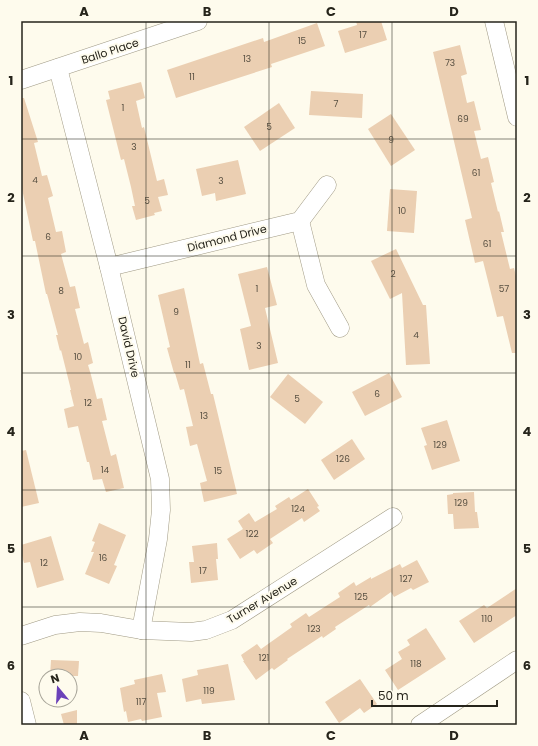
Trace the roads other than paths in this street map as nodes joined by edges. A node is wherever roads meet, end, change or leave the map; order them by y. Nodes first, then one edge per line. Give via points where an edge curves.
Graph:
1 (198, 21) edge
2 (494, 21) edge
3 (58, 68) junction
4 (21, 80) edge
5 (517, 116) edge
6 (327, 185) dead end
7 (300, 220) junction
8 (110, 267) junction
9 (340, 328) dead end
10 (392, 517) dead end
11 (141, 630) junction
12 (21, 636) edge
13 (517, 660) edge
14 (21, 701) edge
15 (27, 725) edge
16 (420, 725) edge

1 - 3 street, Ballo Place
2 - 5 street
3 - 4 street, Ballo Place
3 - 8 street, David Drive
6 - 7 street
7 - 8 street, Diamond Drive
7 - 9 street via 316,285
8 - 11 street, David Drive via 160,478 161,510 158,538
10 - 11 street, Turner Avenue via 232,620 206,630 191,632
11 - 12 street, Turner Avenue via 80,622 56,625
13 - 16 street
14 - 15 street

